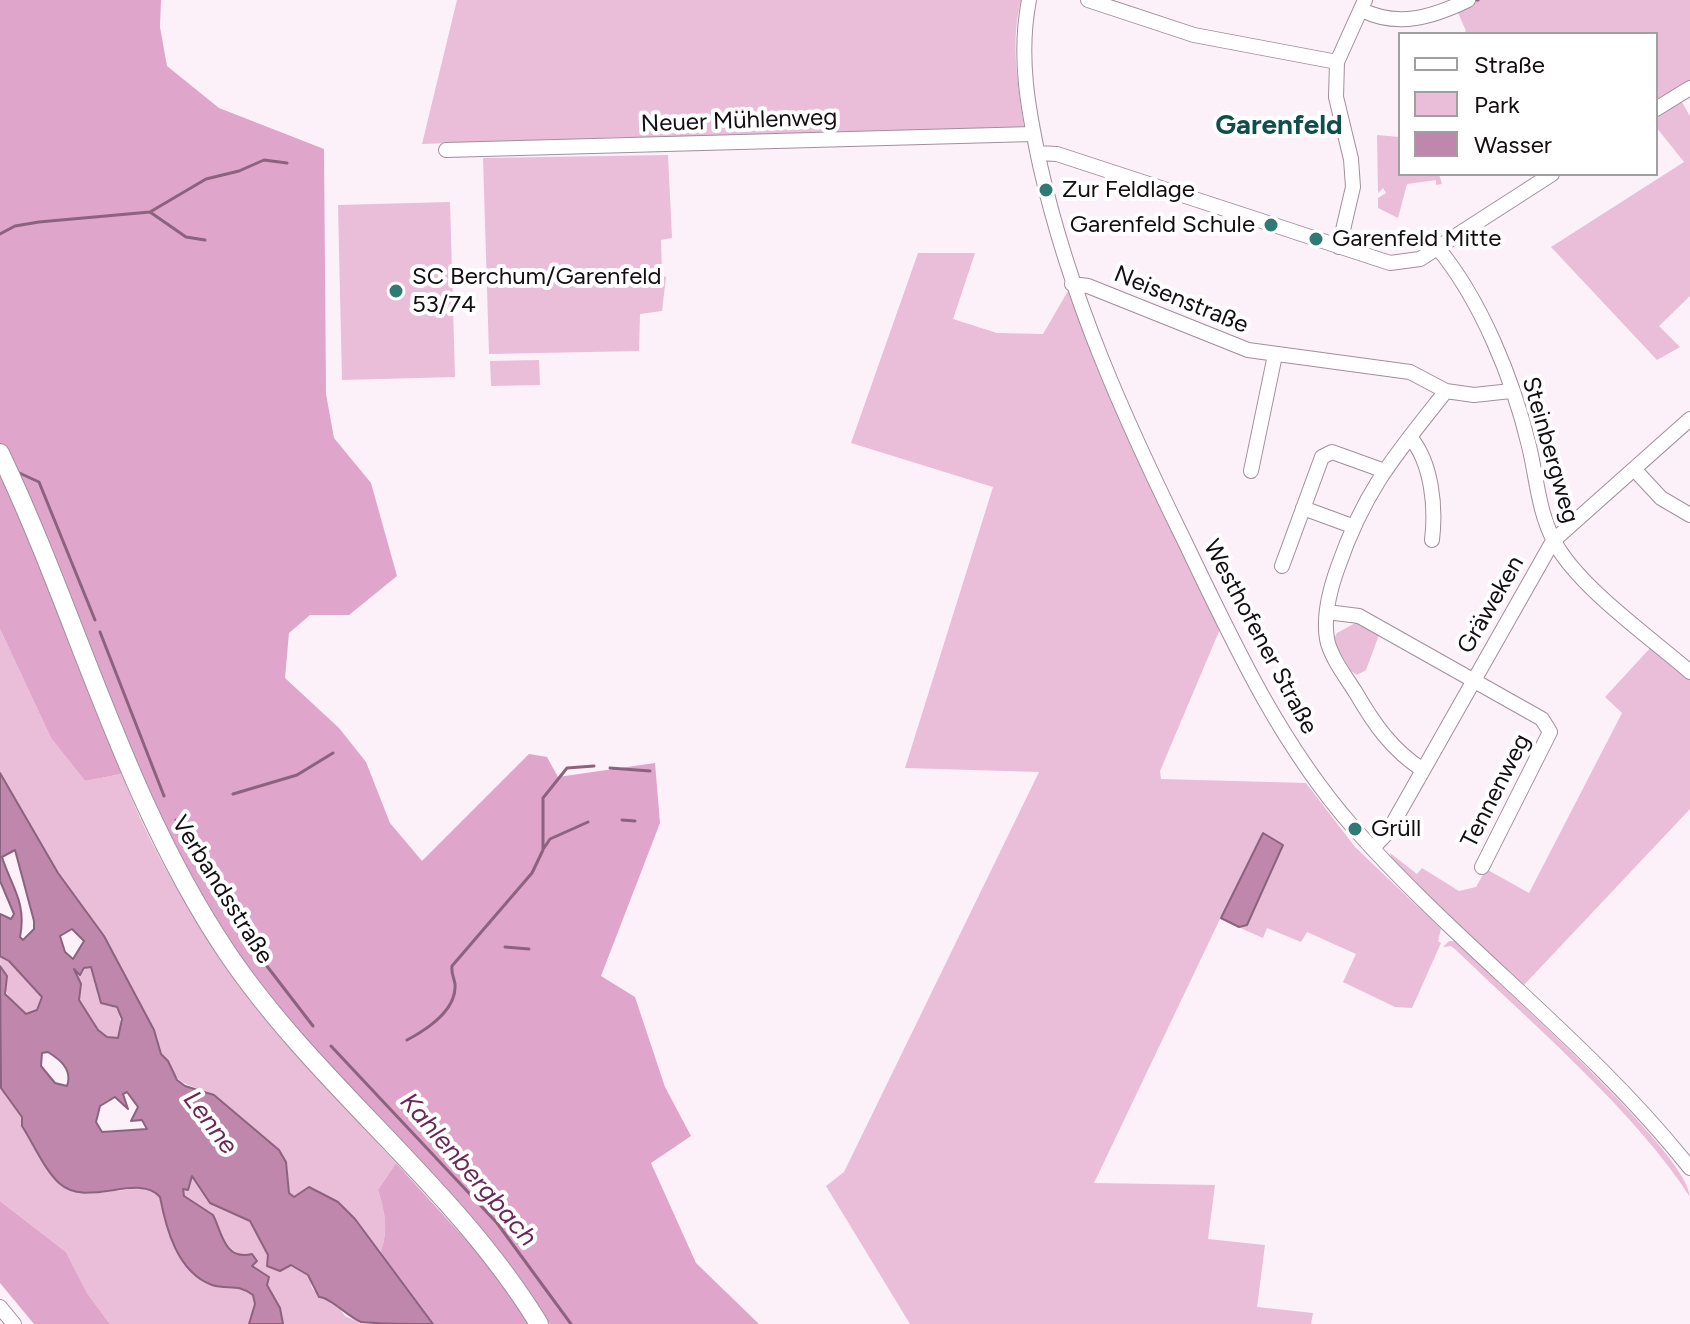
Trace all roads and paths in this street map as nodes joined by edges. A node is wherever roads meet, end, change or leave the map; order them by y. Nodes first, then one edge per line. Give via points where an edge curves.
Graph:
1 (1029, 0) edge
2 (1088, 0) edge
3 (1468, 0) edge
4 (1364, 5) edge
5 (1337, 62) junction
6 (1690, 88) edge
7 (1658, 108) edge
8 (1033, 134) junction
9 (446, 150) dead end
10 (1038, 153) junction
11 (1549, 176) edge
12 (1339, 247) junction
13 (1437, 247) junction
14 (1072, 284) junction
15 (1275, 355) junction
16 (1446, 391) junction
17 (1511, 391) junction
18 (1690, 419) edge
19 (1410, 437) junction
20 (0, 454) edge
21 (1634, 469) junction
22 (1382, 470) junction
23 (1251, 471) dead end
24 (1303, 508) junction
25 (1690, 515) edge
26 (1352, 526) junction
27 (1432, 540) dead end
28 (1553, 541) junction
29 (1282, 566) dead end
30 (1327, 612) junction
31 (1690, 672) edge
32 (1473, 681) junction
33 (1423, 770) junction
34 (1373, 848) junction
35 (1482, 867) dead end
36 (1690, 1168) edge
37 (0, 1307) edge
38 (14, 1324) edge
39 (539, 1324) edge

1 - 8 street, Westhofener Straße via 1022,55
2 - 5 street via 1194,35
3 - 4 street via 1410,19 1377,18
4 - 5 street
5 - 12 street via 1336,97 1353,187
6 - 7 street
8 - 9 street, Neuer Mühlenweg
8 - 10 street, Westhofener Straße
10 - 12 street via 1057,154
10 - 14 street, Westhofener Straße
11 - 13 street
12 - 13 street via 1399,263 1420,259
13 - 17 street, Steinbergweg via 1482,314
14 - 15 street, Neisenstraße via 1248,350
14 - 34 street, Westhofener Straße via 1123,414 1264,701 1306,766
15 - 16 street, Neisenstraße via 1410,372
15 - 23 street
16 - 17 street, Neisenstraße
16 - 19 street
17 - 28 street, Steinbergweg
18 - 21 street, Gräweken
19 - 22 street
19 - 27 street via 1425,460 1435,520
20 - 39 main road, Verbandsstraße via 145,808 228,955 300,1046 492,1257
21 - 25 street via 1661,498
21 - 28 street, Gräweken
22 - 24 street via 1327,453
22 - 26 street
24 - 26 street
24 - 29 street
26 - 30 street
28 - 31 street, Steinbergweg via 1569,566
28 - 32 street, Gräweken
30 - 32 street via 1359,616
30 - 33 street via 1327,641 1370,717 1392,747
32 - 33 street, Gräweken
32 - 35 street, Tennenweg via 1542,719 1550,732
33 - 34 street, Gräweken
34 - 36 street, Westhofener Straße via 1615,1082
37 - 38 street

